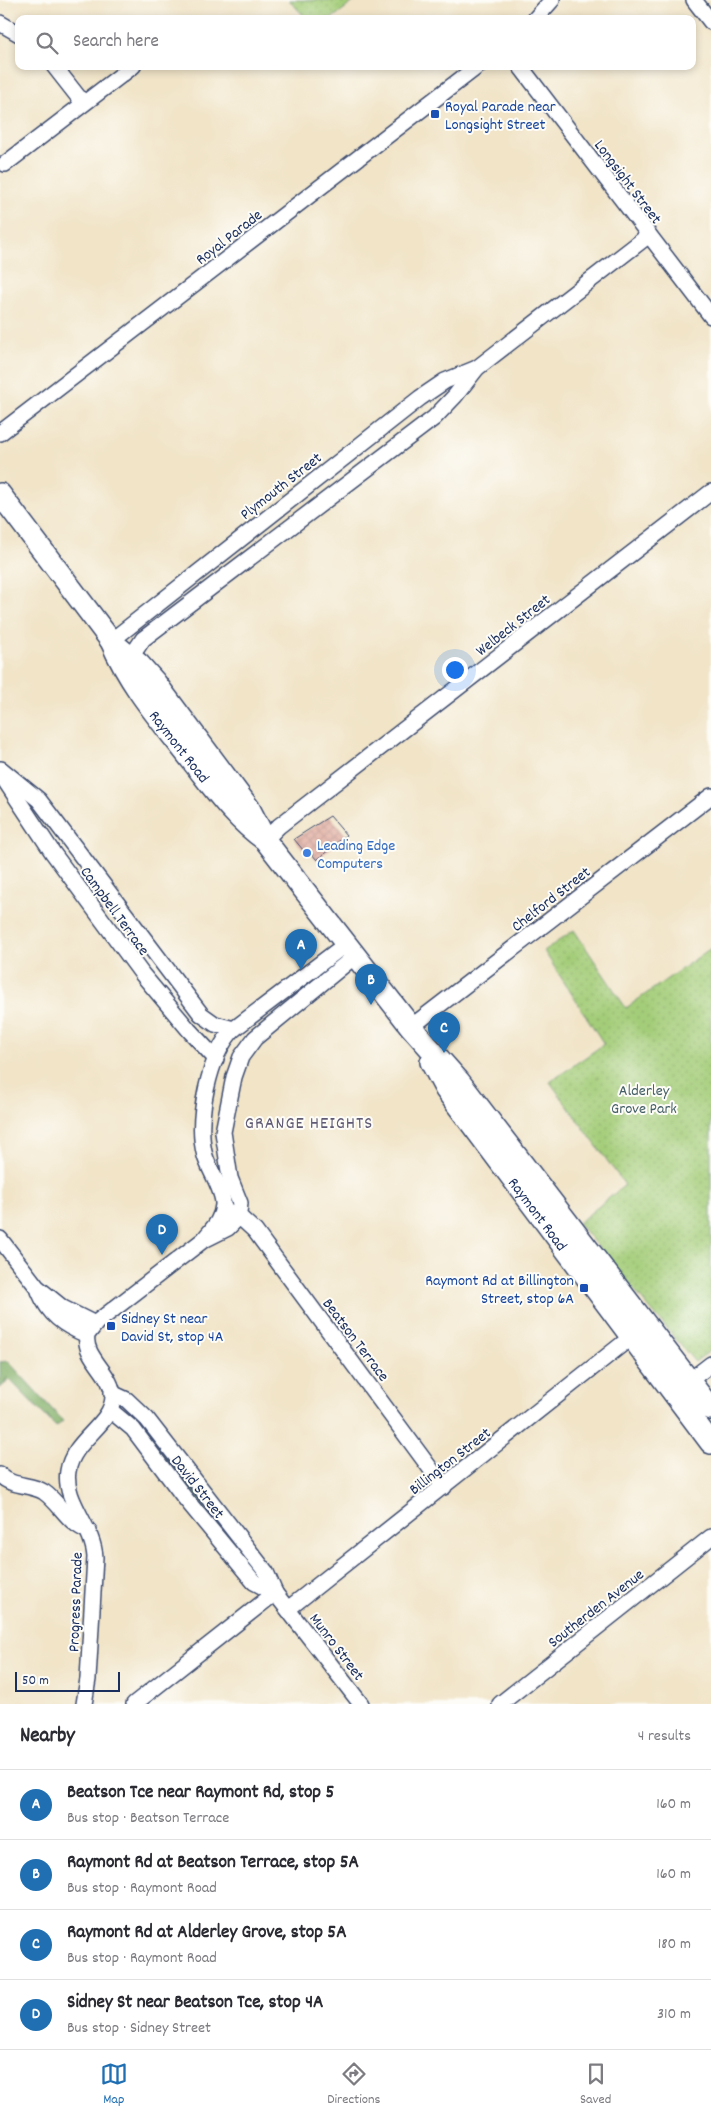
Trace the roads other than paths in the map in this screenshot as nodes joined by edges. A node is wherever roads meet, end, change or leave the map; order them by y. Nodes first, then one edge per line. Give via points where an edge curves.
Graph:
1 (552, 0) edge
2 (694, 0) edge
3 (539, 15) edge
4 (711, 22) edge
5 (0, 23) edge
6 (15, 32) edge
7 (57, 70) edge
8 (128, 70) edge
9 (473, 70) edge
10 (523, 70) edge
11 (83, 104) junction
12 (5, 164) dead end
13 (649, 235) junction
14 (711, 316) edge
15 (477, 368) junction
16 (0, 433) edge
17 (711, 492) edge
18 (0, 494) edge
19 (111, 640) junction
20 (131, 656) junction
21 (0, 768) edge
22 (0, 773) edge
23 (711, 796) edge
24 (265, 840) junction
25 (350, 950) junction
26 (278, 997) junction
27 (199, 1011) junction
28 (288, 1011) junction
29 (411, 1027) junction
30 (186, 1028) junction
31 (234, 1029) junction
32 (216, 1059) junction
33 (223, 1208) junction
34 (237, 1216) junction
35 (0, 1239) edge
36 (202, 1241) junction
37 (647, 1325) junction
38 (91, 1329) junction
39 (630, 1338) junction
40 (711, 1364) edge
41 (690, 1380) junction
42 (112, 1393) junction
43 (711, 1409) edge
44 (110, 1410) junction
45 (711, 1443) edge
46 (0, 1475) edge
47 (444, 1487) junction
48 (89, 1531) junction
49 (711, 1537) edge
50 (275, 1593) junction
51 (288, 1608) junction
52 (84, 1704) edge
53 (134, 1704) edge
54 (361, 1704) edge
55 (500, 1704) edge

1 - 3 street
2 - 4 street
5 - 6 street
7 - 11 street
8 - 11 street
9 - 16 street, Royal Parade
10 - 13 street, Longsight Street
11 - 12 street
13 - 14 street, Longsight Street
13 - 15 street, Plymouth Street
15 - 19 street, Plymouth Street via 445,381 420,398
15 - 20 street, Plymouth Street via 438,414 143,639
17 - 24 street, Welbeck Street
18 - 19 main road, Raymont Road
19 - 20 main road, Raymont Road
19 - 24 main road, Raymont Road via 123,669 140,694 238,818
20 - 24 main road, Raymont Road via 155,682 249,808
21 - 27 street, Campbell Terrace via 39,800
22 - 30 street, Campbell Terrace via 53,853
23 - 29 street, Chelford Street
24 - 25 main road, Raymont Road
25 - 26 street
25 - 28 street
25 - 29 main road, Raymont Road
26 - 28 street
26 - 31 street
27 - 30 street
27 - 31 street, Campbell Terrace via 212,1023
28 - 34 street via 248,1046 234,1077 223,1132 230,1178 240,1203
29 - 37 main road, Raymont Road via 459,1082
29 - 39 main road, Raymont Road via 446,1090
30 - 32 street, Campbell Terrace
31 - 32 street via 223,1042
32 - 33 street via 205,1102 202,1140 207,1162 222,1196
33 - 34 street, Beatson Terrace
33 - 36 street via 217,1223
34 - 36 street via 228,1228
34 - 47 street, Beatson Terrace via 255,1232
35 - 38 street via 37,1287 51,1314 65,1325
36 - 38 street
37 - 39 main road
37 - 41 main road, Raymont Road
38 - 42 street via 89,1350
39 - 45 main road, Raymont Road
39 - 47 street, Billington Street
40 - 41 street
41 - 43 main road, Raymont Road
42 - 44 street
42 - 50 street, David Street via 127,1400 147,1419 266,1572
44 - 48 street, Progress Parade via 79,1446 68,1472 72,1498
44 - 50 street, David Street via 133,1428 184,1497 254,1582
46 - 48 street, Progress Parade via 14,1484 42,1491 73,1523
47 - 51 street, Billington Street
48 - 52 street, Progress Parade via 96,1564
49 - 55 street, Southerden Avenue
50 - 51 street, David Street
50 - 53 street
51 - 54 street, Munro Street

